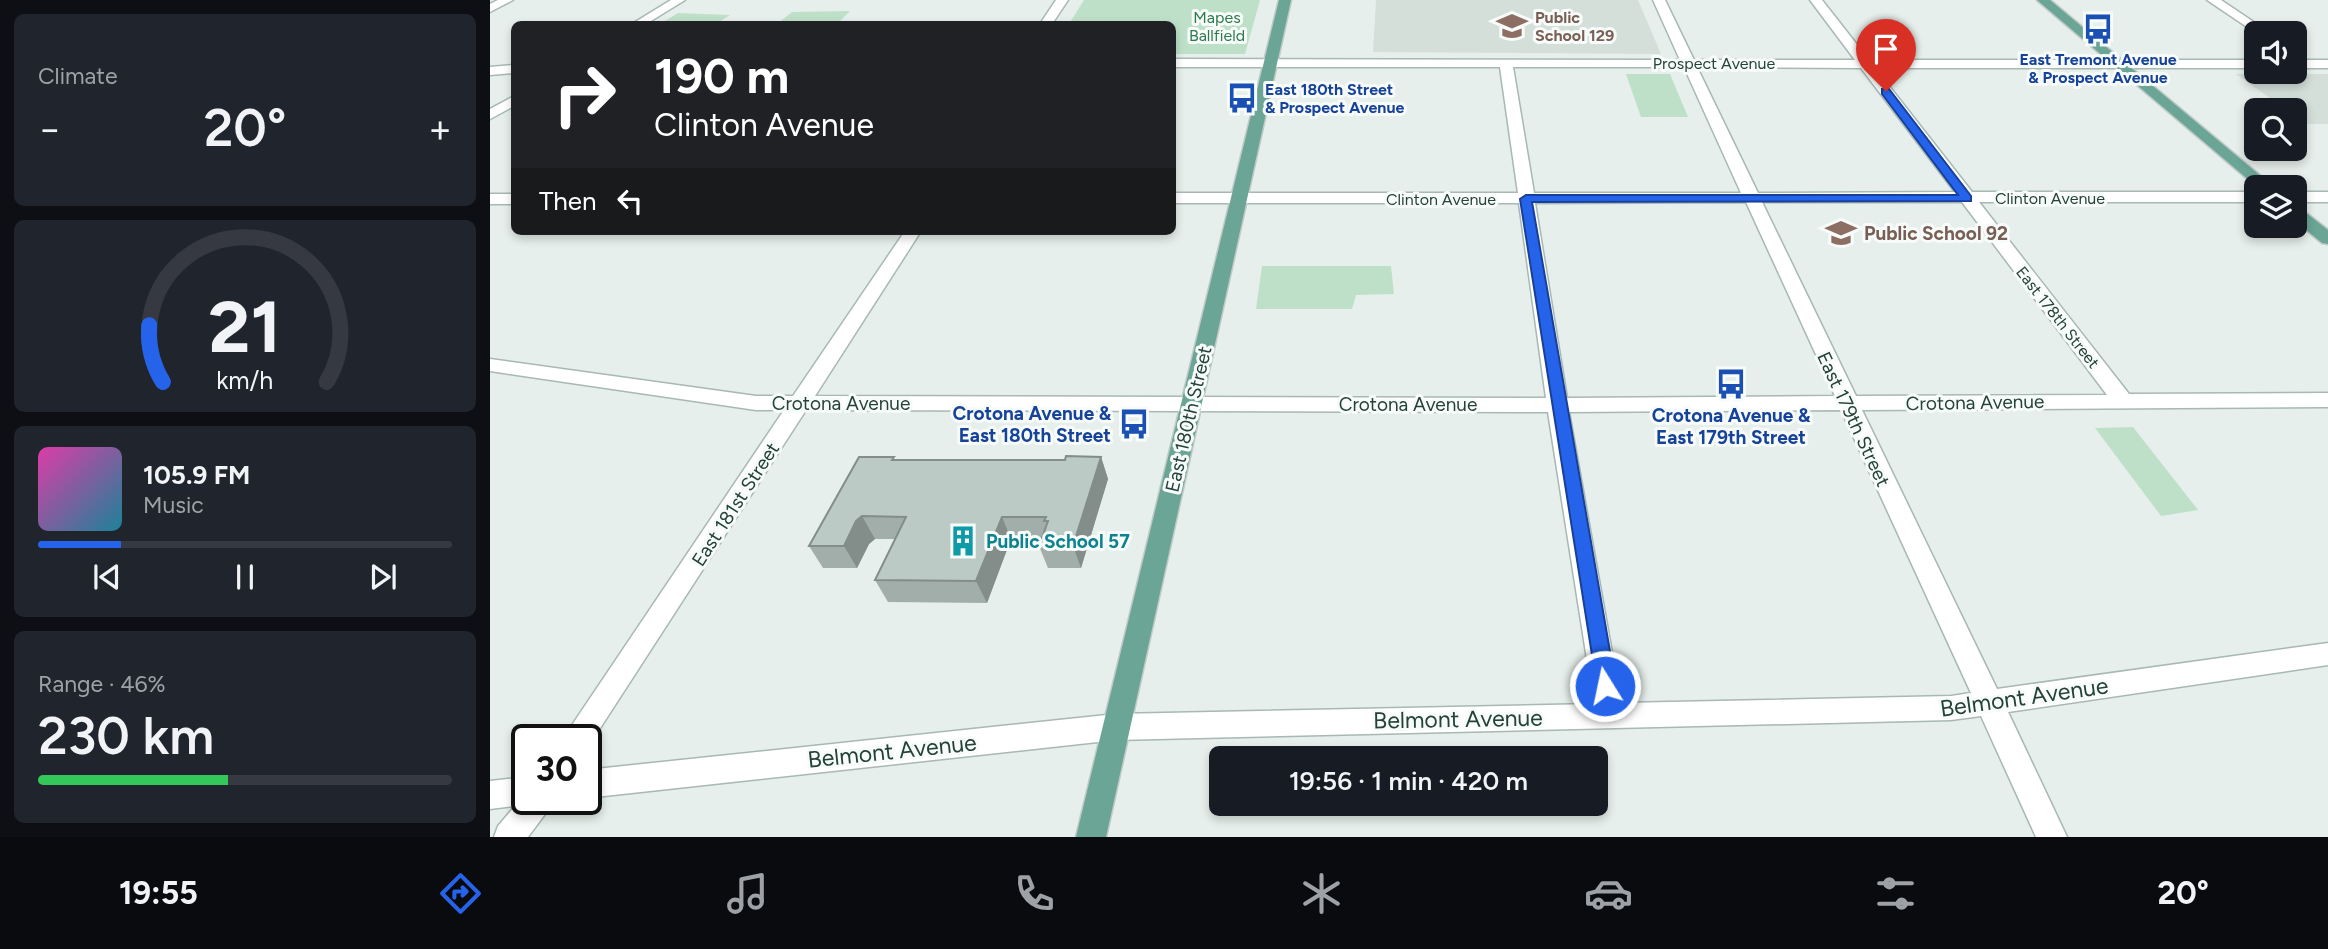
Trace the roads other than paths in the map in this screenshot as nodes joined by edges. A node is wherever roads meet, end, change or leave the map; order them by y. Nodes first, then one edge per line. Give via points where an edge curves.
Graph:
1 (507, 0) edge
2 (678, 0) edge
3 (1062, 0) edge
4 (1285, 0) edge
5 (1659, 0) edge
6 (1816, 0) edge
7 (2043, 0) edge
8 (2213, 0) edge
9 (490, 8) edge
10 (643, 21) edge
11 (1048, 21) edge
12 (2245, 21) edge
13 (2307, 61) edge
14 (1176, 63) edge
15 (1270, 63) junction
16 (1688, 63) junction
17 (1864, 63) junction
18 (1506, 64) junction
19 (2120, 64) junction
20 (2244, 64) edge
21 (2307, 64) edge
22 (2311, 64) junction
23 (2328, 64) edge
24 (511, 69) edge
25 (490, 71) edge
26 (511, 102) edge
27 (490, 114) edge
28 (2252, 175) edge
29 (2244, 197) edge
30 (2307, 197) edge
31 (2328, 197) edge
32 (1176, 198) edge
33 (1240, 198) junction
34 (1751, 198) junction
35 (1967, 198) junction
36 (490, 199) edge
37 (511, 199) edge
38 (1526, 199) junction
39 (2307, 222) edge
40 (910, 235) edge
41 (2328, 239) edge
42 (490, 365) edge
43 (2122, 400) junction
44 (2328, 400) edge
45 (801, 403) junction
46 (1192, 403) junction
47 (1846, 403) junction
48 (1559, 405) junction
49 (2328, 654) edge
50 (1988, 703) junction
51 (1610, 716) junction
52 (589, 724) edge
53 (1116, 727) junction
54 (602, 782) edge
55 (511, 792) edge
56 (490, 795) edge
57 (526, 815) edge
58 (509, 837) edge
59 (1091, 837) edge
60 (2052, 837) edge

1 - 9 street
2 - 10 street
3 - 11 street
4 - 15 main road, East 180th Street
5 - 16 street, East 179th Street
6 - 17 street, East 178th Street
7 - 19 main road
8 - 12 street
13 - 22 street
14 - 15 street, Prospect Avenue
15 - 18 street, Prospect Avenue
15 - 33 main road, East 180th Street
16 - 17 street, Prospect Avenue
16 - 18 street, Prospect Avenue
16 - 34 street, East 179th Street
17 - 19 street, Prospect Avenue
17 - 35 street, East 178th Street
18 - 38 street
19 - 20 street, Prospect Avenue
19 - 28 main road
21 - 22 street
22 - 23 street
24 - 25 street
26 - 27 street
29 - 35 street, Clinton Avenue
30 - 31 street
32 - 33 street, Clinton Avenue
33 - 38 street, Clinton Avenue
33 - 46 main road, East 180th Street
34 - 35 street, Clinton Avenue
34 - 38 street, Clinton Avenue
34 - 47 street, East 179th Street
35 - 43 street, East 178th Street
36 - 37 street
38 - 48 street
39 - 41 main road
40 - 45 street, East 181st Street
42 - 45 street, Crotona Avenue via 756,403
43 - 44 street, Crotona Avenue
43 - 47 street, Crotona Avenue
45 - 46 street, Crotona Avenue
45 - 52 street, East 181st Street
46 - 48 street, Crotona Avenue
46 - 53 main road, East 180th Street
47 - 48 street, Crotona Avenue
47 - 50 street, East 179th Street
48 - 51 street
49 - 50 street, Belmont Avenue
50 - 51 street, Belmont Avenue via 1918,710
50 - 60 street, East 179th Street
51 - 53 street, Belmont Avenue
53 - 54 street, Belmont Avenue
53 - 59 main road, East 180th Street
55 - 56 street
57 - 58 street

